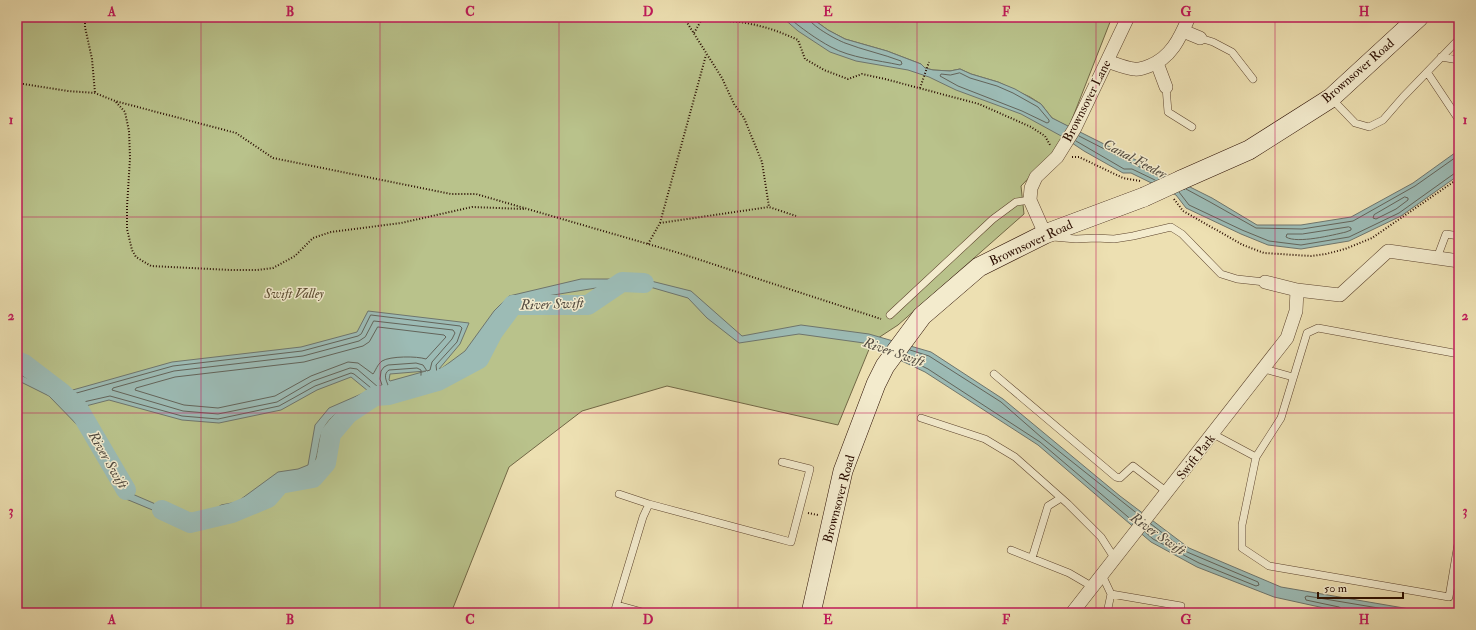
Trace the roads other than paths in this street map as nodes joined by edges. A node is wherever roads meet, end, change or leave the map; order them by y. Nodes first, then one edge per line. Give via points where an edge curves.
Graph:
1 (1128, 17) edge
2 (1188, 17) edge
3 (1412, 21) edge
4 (1183, 31) junction
5 (1200, 38) joint
6 (1459, 39) edge
7 (1441, 57) junction
8 (1107, 60) junction
9 (1459, 60) edge
10 (1156, 63) junction
11 (1427, 72) junction
12 (1253, 79) dead end
13 (1166, 88) joint
14 (1331, 98) junction
15 (1459, 120) edge
16 (1192, 127) dead end
17 (1030, 200) junction
18 (1045, 234) junction
19 (1459, 236) edge
20 (1437, 258) junction
21 (1459, 261) edge
22 (1265, 282) joint
23 (1297, 290) junction
24 (890, 315) road end
25 (1459, 354) edge
26 (1264, 369) junction
27 (994, 374) dead end
28 (1293, 377) junction
29 (921, 418) dead end
30 (1214, 434) junction
31 (1256, 457) junction
32 (782, 462) dead end
33 (1167, 492) junction
34 (619, 494) dead end
35 (1061, 498) junction
36 (649, 504) junction
37 (1459, 538) edge
38 (1011, 550) dead end
39 (1116, 557) junction
40 (1032, 558) junction
41 (1102, 575) junction
42 (1093, 587) junction
43 (1111, 594) junction
44 (617, 605) junction
45 (1181, 606) dead end
46 (614, 613) edge
47 (646, 613) edge
48 (811, 613) edge
49 (1072, 613) edge
50 (1108, 613) edge

1 - 8 street, Brownsover Lane
2 - 4 street
3 - 14 street, Brownsover Road
4 - 5 street
4 - 10 street via 1167,56
5 - 12 lane via 1232,52
6 - 7 lane
7 - 9 lane
7 - 11 lane
8 - 10 street via 1136,70
8 - 17 street, Brownsover Lane via 1065,146 1036,177 1031,188
10 - 13 street
11 - 14 lane via 1383,120 1369,128 1355,123
11 - 15 lane
13 - 16 lane via 1168,112
14 - 18 street, Brownsover Road, bridge via 1249,150 1181,180 1144,190
17 - 18 street
17 - 24 lane via 1016,202 994,219
18 - 22 lane via 1056,238 1114,239 1170,227 1182,234 1221,274
18 - 48 street, Brownsover Road via 980,267 922,316 885,366 843,471
19 - 20 lane via 1446,234
20 - 21 street
20 - 23 street via 1388,251 1340,295
22 - 23 street
23 - 26 street, Swift Park via 1296,311 1287,338
25 - 28 lane via 1318,328 1307,333
26 - 28 lane
26 - 30 street, Swift Park
27 - 33 lane via 1116,477 1120,478 1133,466
28 - 31 lane via 1281,418
29 - 35 lane via 985,439 1015,457
30 - 31 lane
30 - 33 street, Swift Park
31 - 37 lane via 1242,525 1242,548 1269,566 1449,596
32 - 36 lane via 810,469 791,542
33 - 39 street, Swift Park
34 - 36 lane
35 - 39 lane via 1101,537
35 - 40 lane via 1048,506
36 - 44 lane
38 - 40 lane
39 - 41 street, Swift Park
40 - 42 lane via 1069,573
41 - 42 street, Swift Park
41 - 43 lane
42 - 49 street, Swift Park
43 - 45 lane
43 - 50 lane
44 - 46 lane
44 - 47 lane

